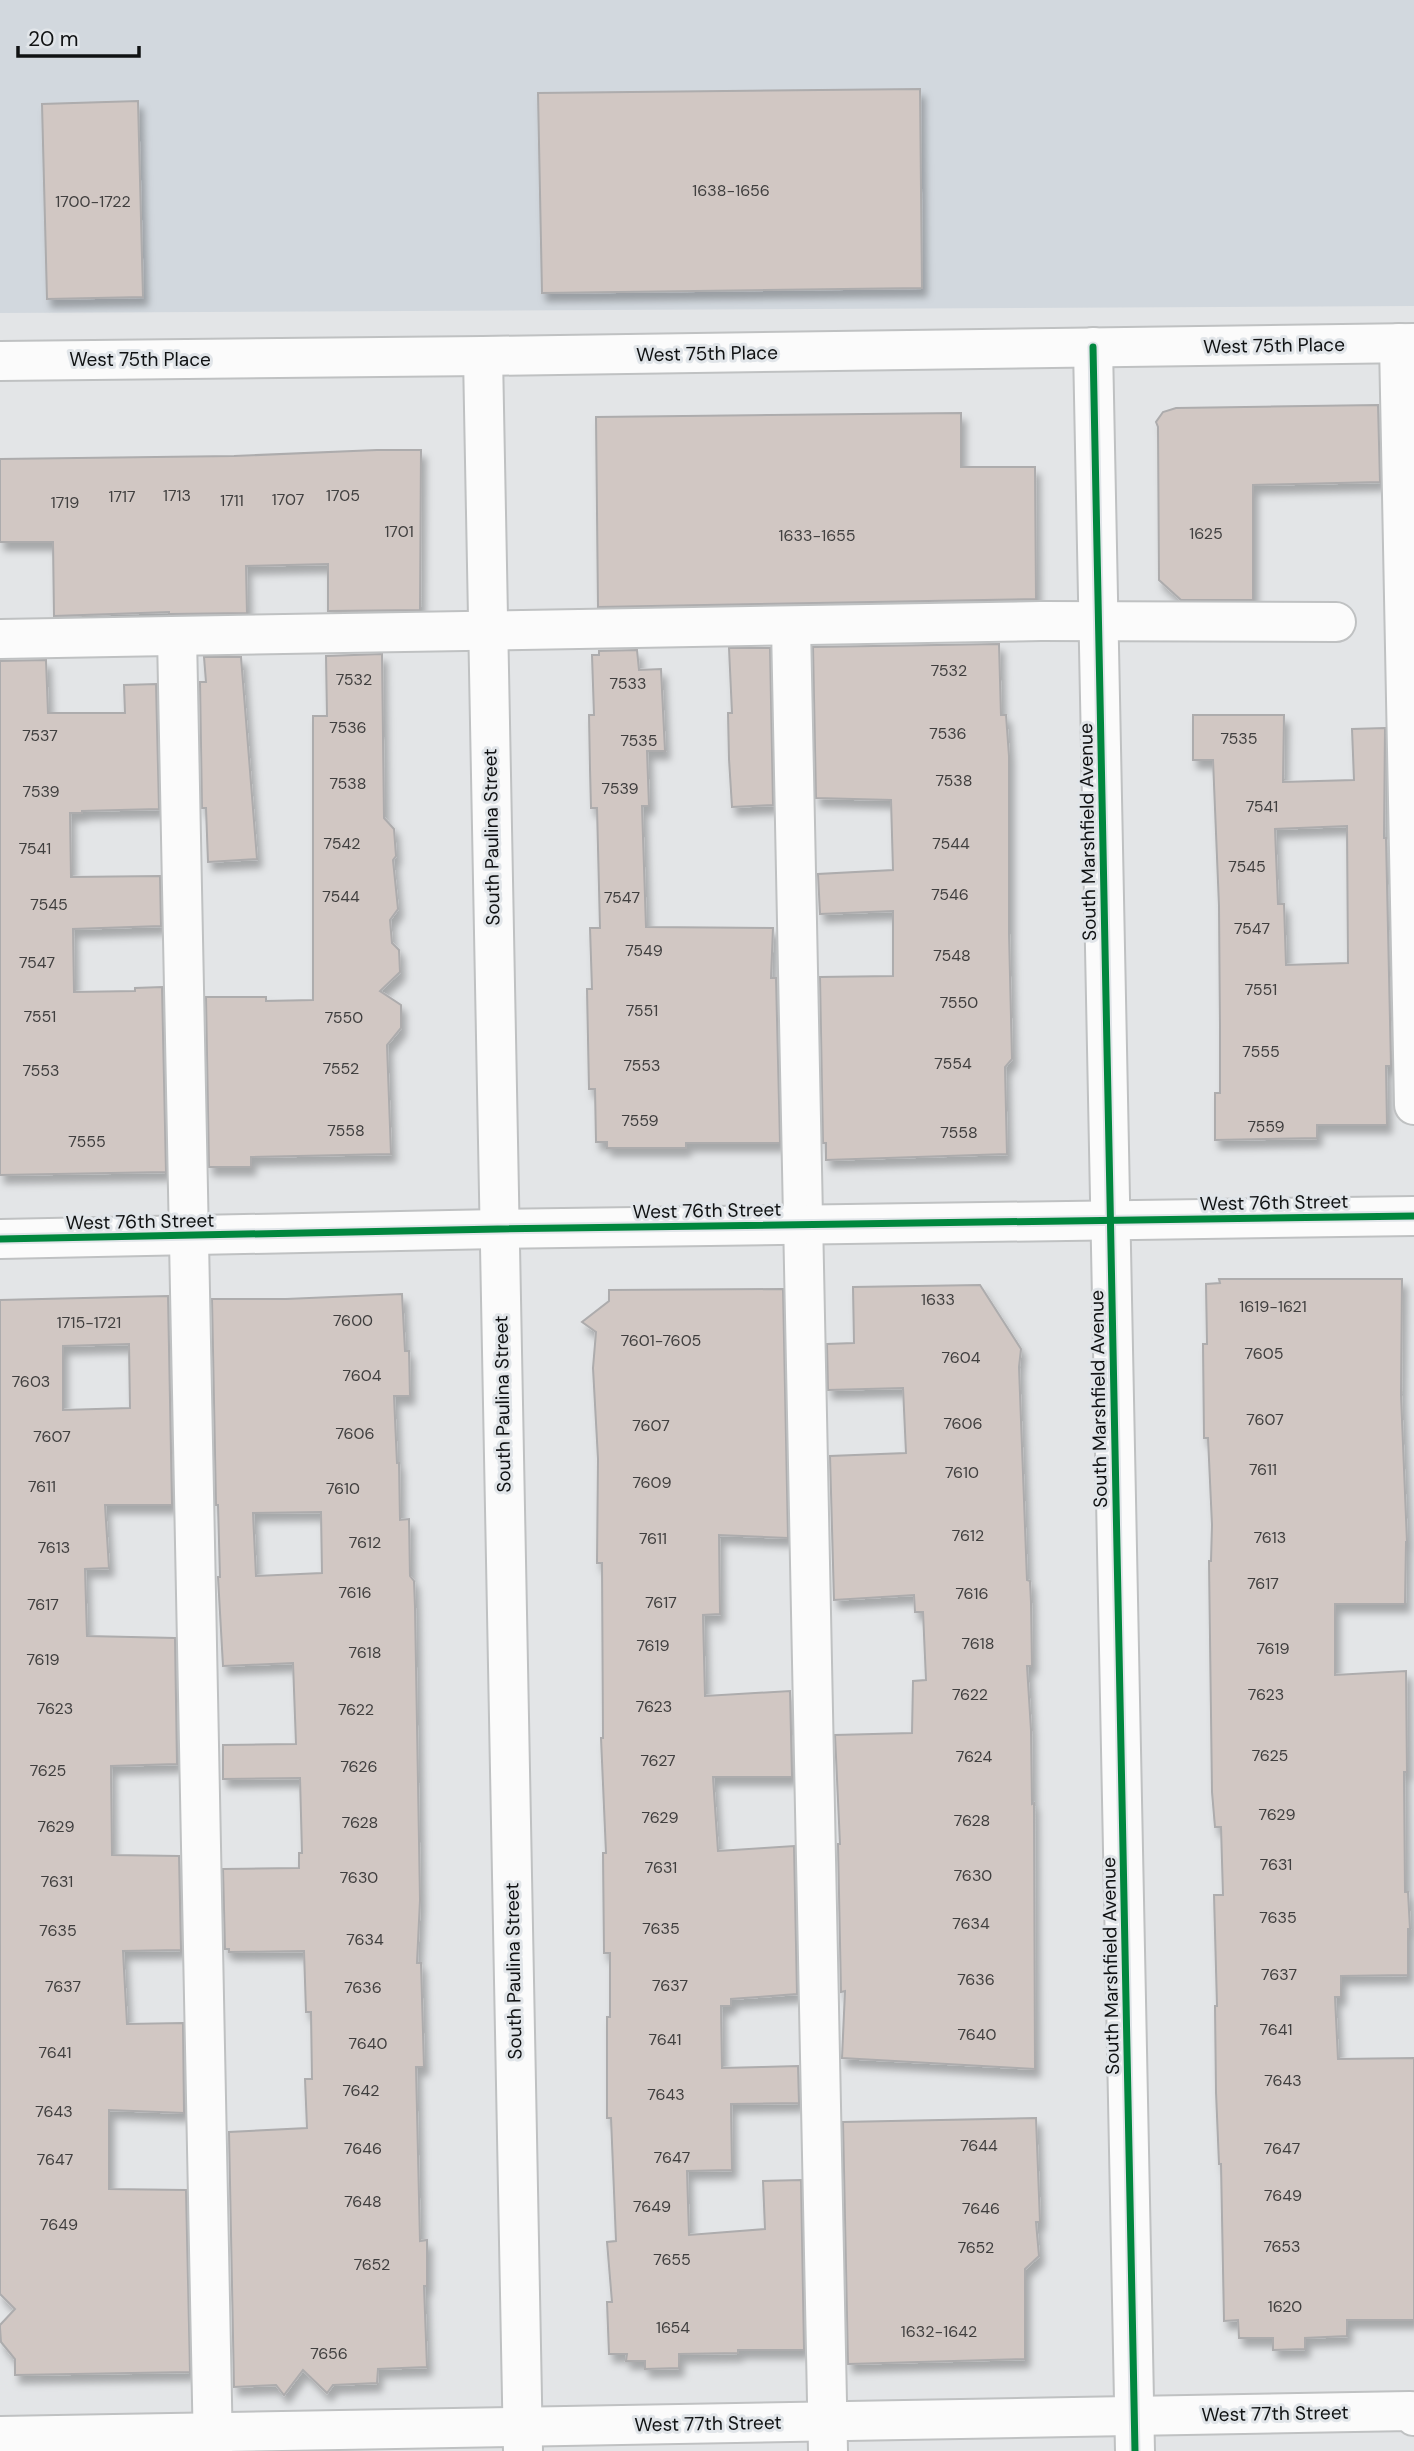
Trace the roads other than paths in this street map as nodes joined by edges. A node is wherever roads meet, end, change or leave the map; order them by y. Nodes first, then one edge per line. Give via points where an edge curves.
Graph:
1 (1406, 343) edge
2 (1093, 347) junction
3 (483, 356) junction
4 (0, 360) edge
5 (1098, 620) junction
6 (1336, 622) dead end
7 (791, 626) junction
8 (487, 630) junction
9 (177, 636) junction
10 (0, 639) edge
11 (1414, 1105) edge
12 (1414, 1216) edge
13 (1111, 1219) junction
14 (803, 1224) junction
15 (498, 1229) junction
16 (189, 1235) junction
17 (0, 1239) edge
18 (1414, 2416) edge
19 (1135, 2433) edge
20 (0, 2436) edge
21 (828, 2436) edge
22 (523, 2439) edge
23 (213, 2442) edge

1 - 2 street, West 75th Place
1 - 11 street
2 - 3 street, West 75th Place
2 - 5 street, South Marshfield Avenue
3 - 4 street, West 75th Place
3 - 8 street, South Paulina Street
5 - 6 street
5 - 7 street
5 - 13 street, South Marshfield Avenue
7 - 8 street
7 - 14 street
8 - 9 street
8 - 15 street, South Paulina Street
9 - 10 street
9 - 16 street
12 - 13 street, West 76th Street
13 - 14 street, West 76th Street
13 - 19 street, South Marshfield Avenue
14 - 15 street, West 76th Street
14 - 21 street
15 - 16 street, West 76th Street
15 - 22 street, South Paulina Street
16 - 17 street, West 76th Street
16 - 23 street
18 - 19 street, West 77th Street via 1410,2411
19 - 21 street, West 77th Street
20 - 23 street, West 77th Street
21 - 22 street, West 77th Street
22 - 23 street, West 77th Street

